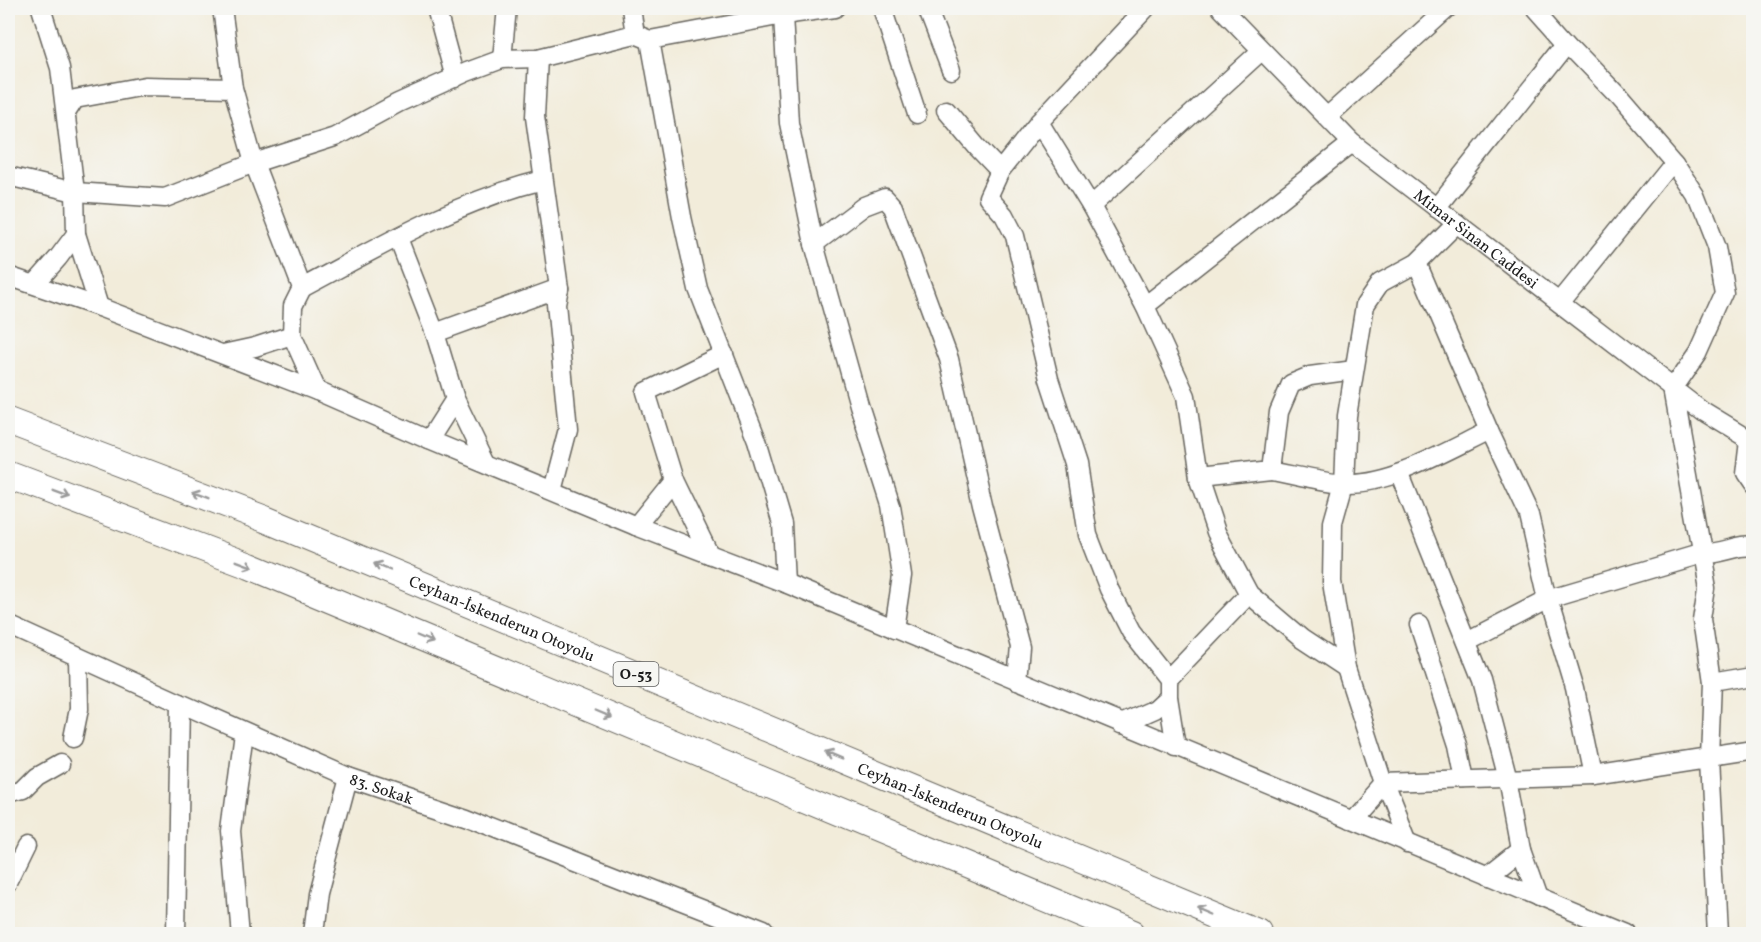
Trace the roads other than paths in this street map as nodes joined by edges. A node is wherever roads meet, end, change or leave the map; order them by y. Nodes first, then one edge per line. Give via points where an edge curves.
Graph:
1 (41, 8) edge
2 (222, 8) edge
3 (436, 8) edge
4 (507, 8) edge
5 (631, 8) edge
6 (835, 8) edge
7 (882, 8) edge
8 (927, 8) edge
9 (1146, 8) edge
10 (1222, 8) edge
11 (1448, 8) edge
12 (1536, 8) edge
13 (784, 11) edge
14 (643, 37) junction
15 (1567, 43) junction
16 (1261, 51) junction
17 (538, 58) junction
18 (502, 59) junction
19 (951, 70) dead end
20 (455, 78) junction
21 (233, 88) junction
22 (946, 110) dead end
23 (66, 113) junction
24 (917, 114) dead end
25 (1327, 117) junction
26 (1039, 122) junction
27 (1352, 143) junction
28 (1674, 161) junction
29 (254, 163) junction
30 (1000, 171) junction
31 (8, 176) edge
32 (543, 180) junction
33 (75, 192) junction
34 (1092, 206) junction
35 (1436, 208) junction
36 (1457, 223) junction
37 (76, 234) junction
38 (398, 238) junction
39 (814, 244) junction
40 (1417, 263) junction
41 (8, 276) edge
42 (35, 284) junction
43 (302, 288) junction
44 (559, 288) junction
45 (1560, 302) junction
46 (1145, 306) junction
47 (99, 307) junction
48 (435, 333) junction
49 (292, 335) junction
50 (223, 354) junction
51 (724, 354) junction
52 (1354, 370) junction
53 (1673, 389) junction
54 (317, 391) junction
55 (455, 399) junction
56 (8, 422) edge
57 (1489, 431) junction
58 (429, 440) junction
59 (1751, 442) edge
60 (486, 463) junction
61 (1272, 470) junction
62 (1399, 473) junction
63 (8, 475) edge
64 (1198, 478) junction
65 (673, 480) junction
66 (1344, 483) junction
67 (1754, 486) edge
68 (552, 490) junction
69 (636, 526) junction
70 (1754, 546) edge
71 (1703, 553) junction
72 (709, 554) junction
73 (785, 583) junction
74 (1249, 594) junction
75 (1548, 599) junction
76 (8, 625) edge
77 (1419, 625) dead end
78 (894, 628) junction
79 (1467, 641) junction
80 (78, 657) junction
81 (1346, 668) junction
82 (1754, 675) edge
83 (1168, 679) junction
84 (1017, 680) junction
85 (1712, 682) junction
86 (1168, 698) junction
87 (180, 704) junction
88 (1121, 724) junction
89 (244, 732) junction
90 (73, 738) dead end
91 (1176, 747) junction
92 (1754, 751) edge
93 (1709, 759) junction
94 (60, 764) dead end
95 (1593, 776) junction
96 (348, 777) junction
97 (1508, 779) junction
98 (1465, 780) junction
99 (1383, 783) junction
100 (8, 795) edge
101 (1351, 819) junction
102 (1407, 843) junction
103 (26, 847) dead end
104 (1521, 849) junction
105 (1487, 876) junction
106 (8, 884) edge
107 (1538, 897) junction
108 (176, 934) edge
109 (240, 934) edge
110 (312, 934) edge
111 (764, 934) edge
112 (1131, 934) edge
113 (1260, 934) edge
114 (1628, 934) edge
115 (1718, 934) edge

1 - 23 street via 60,68
2 - 21 street
3 - 20 street
4 - 18 street
5 - 14 street
6 - 13 street
7 - 24 street
8 - 19 street
9 - 26 street
10 - 16 street, Mimar Sinan Caddesi
11 - 25 street
12 - 15 street
13 - 14 street
13 - 39 street via 789,123
14 - 17 street
14 - 51 street via 698,289
15 - 28 street
15 - 35 street
16 - 25 street, Mimar Sinan Caddesi
16 - 34 street
17 - 18 street
17 - 32 street via 535,117
18 - 20 street
20 - 29 street via 335,137
21 - 23 street via 145,86 75,99
21 - 29 street
22 - 30 street
23 - 33 street
25 - 27 street, Mimar Sinan Caddesi
26 - 30 street
26 - 34 street
27 - 35 street, Mimar Sinan Caddesi
27 - 46 street
28 - 45 street
28 - 53 street via 1697,195 1718,246 1725,293 1699,351
29 - 33 street via 165,198
29 - 43 street
30 - 83 street via 988,197 1015,236 1049,379 1077,465 1088,535 1131,632
31 - 33 street
32 - 38 street via 451,212
32 - 44 street
33 - 37 street
34 - 46 street
35 - 36 street, Mimar Sinan Caddesi
36 - 40 street
36 - 45 street, Mimar Sinan Caddesi
37 - 42 street
37 - 47 street
38 - 43 street
38 - 48 street
39 - 78 street via 891,505 902,576
39 - 84 street via 864,206 885,198 893,207 949,359 1020,647
40 - 52 street via 1380,283 1365,305
40 - 57 street
41 - 42 street
42 - 47 street
43 - 49 street via 292,306
44 - 48 street
44 - 68 street via 556,303 568,429
45 - 53 street, Mimar Sinan Caddesi
46 - 64 street via 1186,396
47 - 50 street
48 - 55 street
49 - 50 street
49 - 54 street
50 - 54 street
51 - 65 street via 646,392
51 - 73 street via 757,440 782,524
52 - 61 street via 1310,376 1291,384 1279,412
52 - 66 street
53 - 59 street, Mimar Sinan Caddesi
53 - 71 street
54 - 58 street
55 - 58 street
55 - 60 street
113 -> 56 highway, Ceyhan-İskenderun Otoyolu / O-53 via 265,519
57 - 62 street
57 - 75 street via 1529,516
58 - 60 street
59 - 67 street via 1744,473
60 - 68 street
61 - 64 street
61 - 66 street
62 - 66 street via 1372,482
62 - 79 street
63 -> 112 highway via 250,566
64 - 74 street via 1216,532
65 - 69 street
65 - 72 street
66 - 81 street via 1333,522 1332,582
68 - 69 street
69 - 72 street
70 - 71 street
71 - 75 street
71 - 85 street via 1708,586 1703,619
72 - 73 street
73 - 78 street
74 - 81 street via 1302,639
74 - 83 street
75 - 79 street
75 - 95 street via 1575,689
76 - 80 street, 83. Sokak
77 - 98 street via 1458,745
78 - 84 street
79 - 97 street via 1482,680
80 - 87 street, 83. Sokak
80 - 90 street via 79,709
81 - 99 street
82 - 85 street
83 - 86 street
84 - 88 street
85 - 93 street
86 - 88 street via 1155,709
86 - 91 street
87 - 89 street, 83. Sokak
87 - 108 street
88 - 91 street
89 - 96 street, 83. Sokak
89 - 109 street via 231,831
91 - 101 street
92 - 93 street
93 - 95 street
93 - 115 street
94 - 100 street via 37,777 23,791
95 - 97 street
96 - 110 street via 317,894
96 - 111 street, 83. Sokak via 467,818
97 - 98 street
97 - 104 street
98 - 99 street
99 - 101 street
99 - 102 street
101 - 102 street
102 - 105 street
103 - 106 street
104 - 105 street
104 - 107 street
105 - 107 street
107 - 114 street

